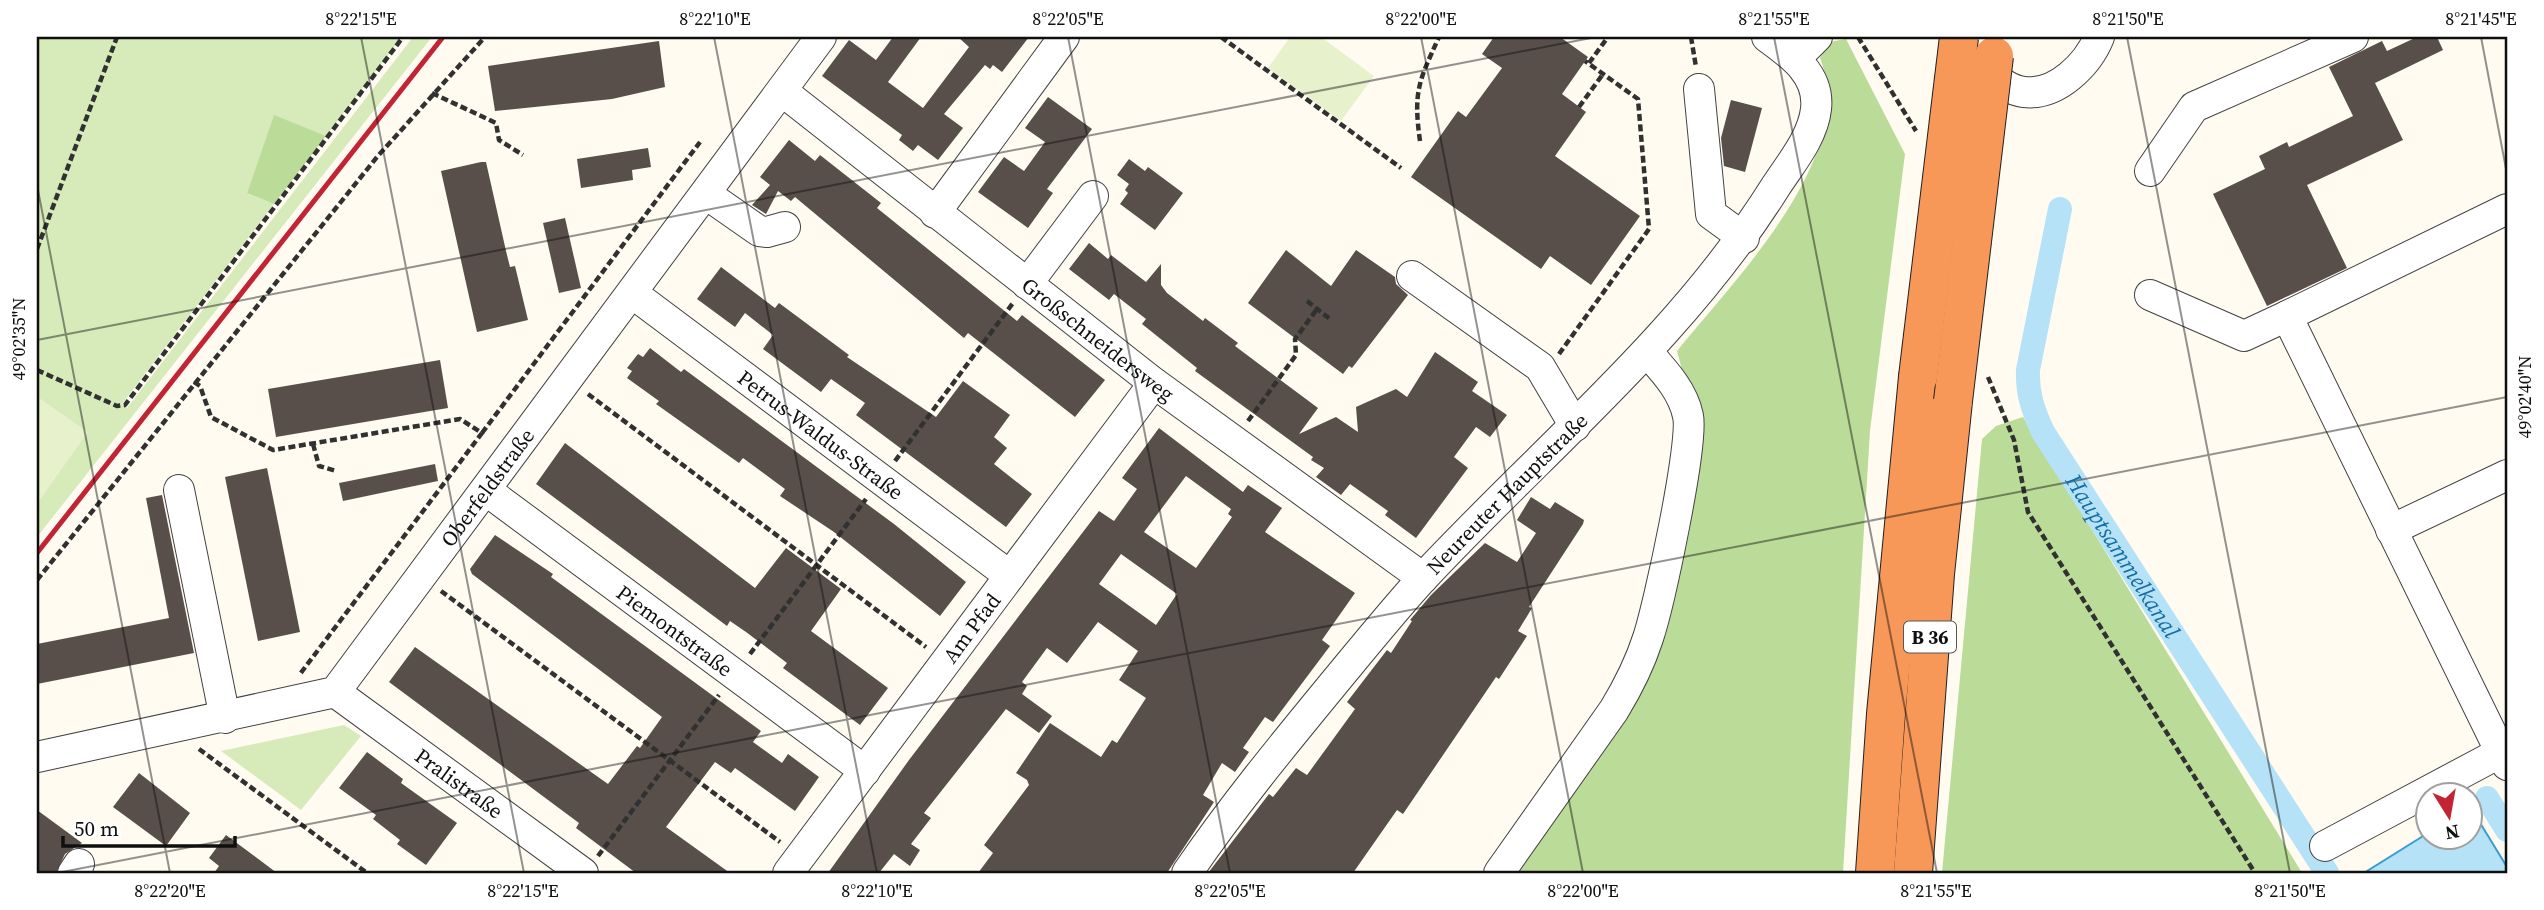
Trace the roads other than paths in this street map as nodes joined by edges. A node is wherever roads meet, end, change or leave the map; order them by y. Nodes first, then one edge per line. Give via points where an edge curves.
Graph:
1 (821, 37) edge
2 (1065, 37) edge
3 (1767, 37) edge
4 (1817, 37) edge
5 (1946, 37) edge
6 (1959, 37) edge
7 (2099, 37) edge
8 (2353, 37) edge
9 (1996, 46) edge
10 (1796, 58) junction
11 (1699, 89) dead end
12 (782, 91) junction
13 (2150, 171) dead end
14 (706, 194) junction
15 (1093, 196) dead end
16 (2507, 209) edge
17 (935, 213) junction
18 (785, 227) dead end
19 (1744, 238) junction
20 (1412, 276) dead end
21 (1027, 284) junction
22 (632, 293) junction
23 (2150, 295) dead end
24 (2287, 317) junction
25 (1648, 353) junction
26 (1154, 383) junction
27 (1575, 426) junction
28 (2507, 475) edge
29 (179, 490) dead end
30 (487, 491) junction
31 (2391, 530) junction
32 (1010, 576) junction
33 (1423, 578) junction
34 (335, 692) junction
35 (225, 718) junction
36 (2505, 756) edge
37 (37, 757) edge
38 (865, 771) junction
39 (2326, 846) dead end
40 (794, 865) edge
41 (588, 868) edge
42 (1188, 873) edge
43 (1499, 873) edge
44 (1875, 873) edge
45 (1913, 873) edge

1 - 12 street, Oberfeldstraße
2 - 17 street
3 - 10 street
4 - 10 street
5 - 7 street via 2005,85 2025,92 2054,86 2068,77 2083,65
6 - 44 highway, B 36, bridge via 1918,377
8 - 13 street via 2194,107
9 - 45 highway, B 36, bridge via 1935,574
10 - 19 street, Neureuter Hauptstraße via 1813,83 1816,111 1802,145
11 - 19 street via 1712,215
12 - 14 street, Oberfeldstraße
12 - 17 street, Großschneidersweg
14 - 18 street via 758,231
14 - 22 street, Oberfeldstraße
15 - 21 street
16 - 24 street
17 - 21 street, Großschneidersweg
19 - 25 street, Neureuter Hauptstraße
20 - 27 street via 1545,373
21 - 26 street, Großschneidersweg
22 - 30 street, Oberfeldstraße
22 - 32 street, Petrus-Waldus-Straße
23 - 24 street via 2244,337
24 - 31 street
25 - 27 street, Neureuter Hauptstraße
25 - 43 street via 1676,389 1689,422 1649,635 1614,710
26 - 32 street, Am Pfad
26 - 33 street, Großschneidersweg
27 - 33 street, Neureuter Hauptstraße
28 - 31 street
29 - 35 street
30 - 34 street, Oberfeldstraße
30 - 38 street, Piemontstraße
31 - 36 street
32 - 38 street, Am Pfad
33 - 42 street, Neureuter Hauptstraße via 1282,746
34 - 35 street
34 - 41 street, Pralistraße
35 - 37 street
36 - 39 street
38 - 40 street, Am Pfad

